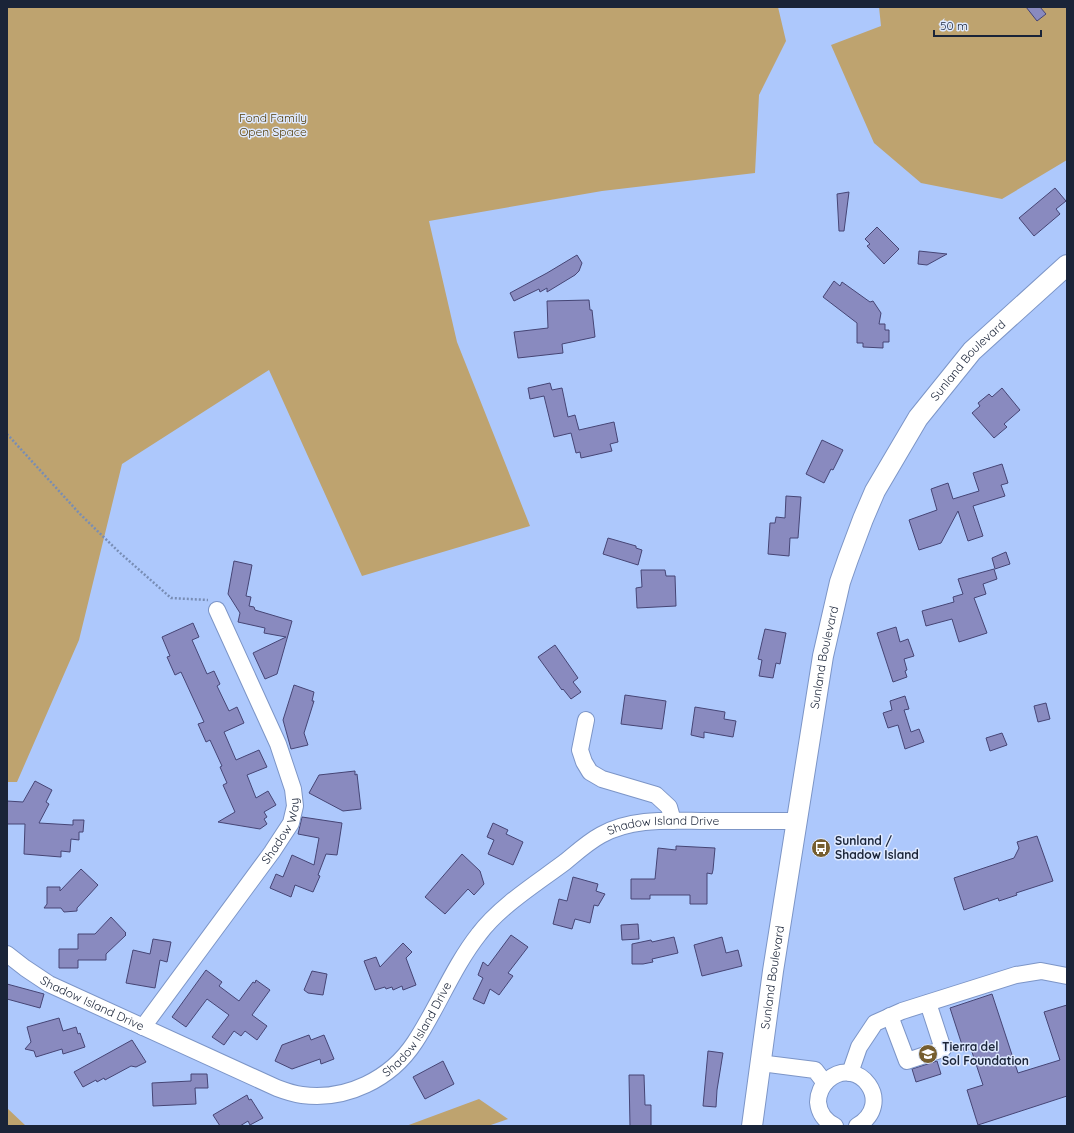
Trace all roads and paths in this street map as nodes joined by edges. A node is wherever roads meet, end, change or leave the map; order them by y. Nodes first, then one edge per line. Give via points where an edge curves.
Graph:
1 (1067, 265) edge
2 (7, 434) edge
3 (217, 610) joint
4 (586, 720) dead end
5 (798, 820) junction
6 (673, 821) junction
7 (7, 954) edge
8 (1067, 976) edge
9 (928, 1003) junction
10 (890, 1016) junction
11 (143, 1027) junction
12 (760, 1063) junction
13 (850, 1073) junction
14 (825, 1082) junction
15 (862, 1125) edge
16 (752, 1126) edge
17 (835, 1126) edge

1 - 5 main road, Sunland Boulevard via 972,351 918,418 875,491 848,559 832,613
2 - 3 path via 80,514 171,598 205,599 211,601
3 - 11 street, Shadow Way via 278,744 293,789 295,806 291,823 272,852
4 - 6 street via 580,750 590,772 602,779 656,795 669,807
5 - 6 street, Shadow Island Drive
5 - 12 main road, Sunland Boulevard
6 - 11 street, Shadow Island Drive via 649,821 622,826 600,835 520,895 480,932 464,954 415,1042 404,1056 374,1080 350,1092 335,1095 302,1095 278,1088
7 - 11 street, Shadow Island Drive via 49,984
8 - 9 street via 1041,972 1016,975
9 - 10 street
9 - 10 street via 943,1049 907,1061
10 - 13 street via 875,1023 859,1047
12 - 14 street via 815,1070
12 - 16 main road, Sunland Boulevard
13 - 14 street via 840,1073
13 - 15 street via 866,1081 874,1097 874,1106
14 - 17 street via 819,1095 819,1109 823,1117

